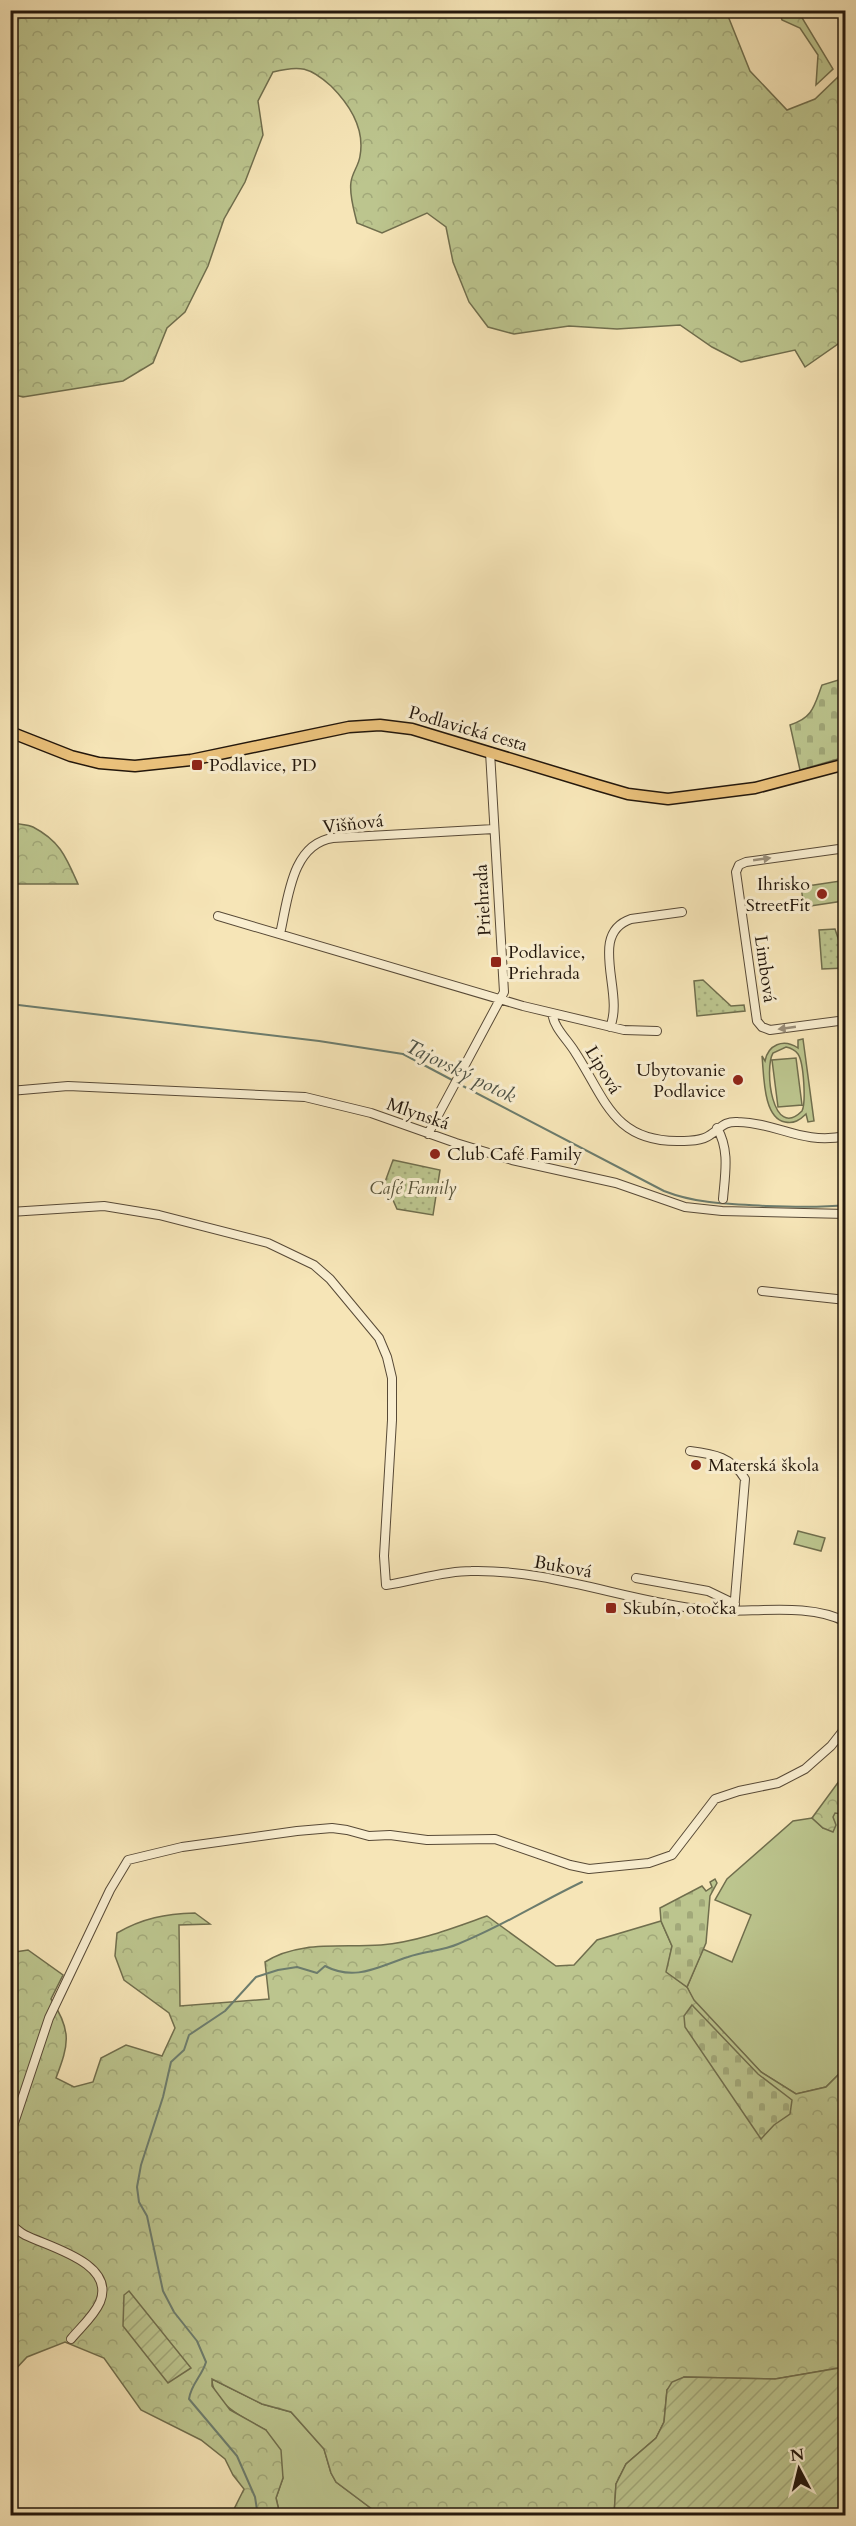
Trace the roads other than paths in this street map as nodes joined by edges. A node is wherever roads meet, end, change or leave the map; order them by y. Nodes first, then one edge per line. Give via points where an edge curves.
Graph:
1 (10, 732) edge
2 (490, 752) junction
3 (846, 765) edge
4 (494, 829) junction
5 (846, 848) edge
6 (682, 912) dead end
7 (218, 916) dead end
8 (280, 934) junction
9 (502, 1000) junction
10 (552, 1013) junction
11 (846, 1020) edge
12 (610, 1027) junction
13 (657, 1031) dead end
14 (10, 1091) edge
15 (717, 1128) junction
16 (428, 1134) junction
17 (846, 1136) edge
18 (723, 1198) dead end
19 (10, 1212) edge
20 (846, 1214) edge
21 (762, 1291) dead end
22 (846, 1299) edge
23 (690, 1451) dead end
24 (636, 1578) dead end
25 (735, 1607) junction
26 (846, 1622) edge
27 (846, 1727) edge
28 (10, 2135) edge
29 (10, 2223) edge
30 (71, 2339) dead end

1 - 2 main road, Podlavická cesta via 70,756 126,765 191,760 365,724 412,729
2 - 3 main road, Podlavická cesta via 628,794 668,799 754,788
2 - 4 street, Priehrada
4 - 8 street, Višňová via 320,840 309,848 295,872
4 - 9 street, Priehrada
11 -> 5 street, Limbová via 770,1030 757,1021 736,872 746,862
6 - 12 street via 631,919 613,931 609,944 615,1009
7 - 8 street, Lipová
8 - 9 street, Lipová
9 - 10 street, Lipová
9 - 16 street, Priehrada
10 - 12 street, Lipová
10 - 15 street, Lipová via 557,1028 601,1099 634,1132 653,1139 678,1141 702,1139
12 - 13 street, Lipová via 631,1032
14 - 16 street, Mlynská via 68,1086 305,1097 346,1106
15 - 17 street, Lipová via 737,1122 814,1139
15 - 18 street via 726,1153
16 - 20 street, Mlynská via 512,1160 616,1183 685,1207
19 - 25 street, Buková via 104,1206 125,1209 268,1243 314,1265 330,1279 379,1338 392,1378 386,1585 456,1572 487,1571 706,1610
21 - 22 street
23 - 25 street via 723,1456 745,1479
24 - 25 street, Buková via 708,1591
25 - 26 street, Buková via 823,1613
27 - 28 street via 805,1769 778,1783 716,1799 680,1847 662,1860 589,1869 495,1839 426,1840 315,1829 182,1847 128,1860 49,2018
29 - 30 street via 22,2234 84,2262 98,2277 102,2287 99,2305

